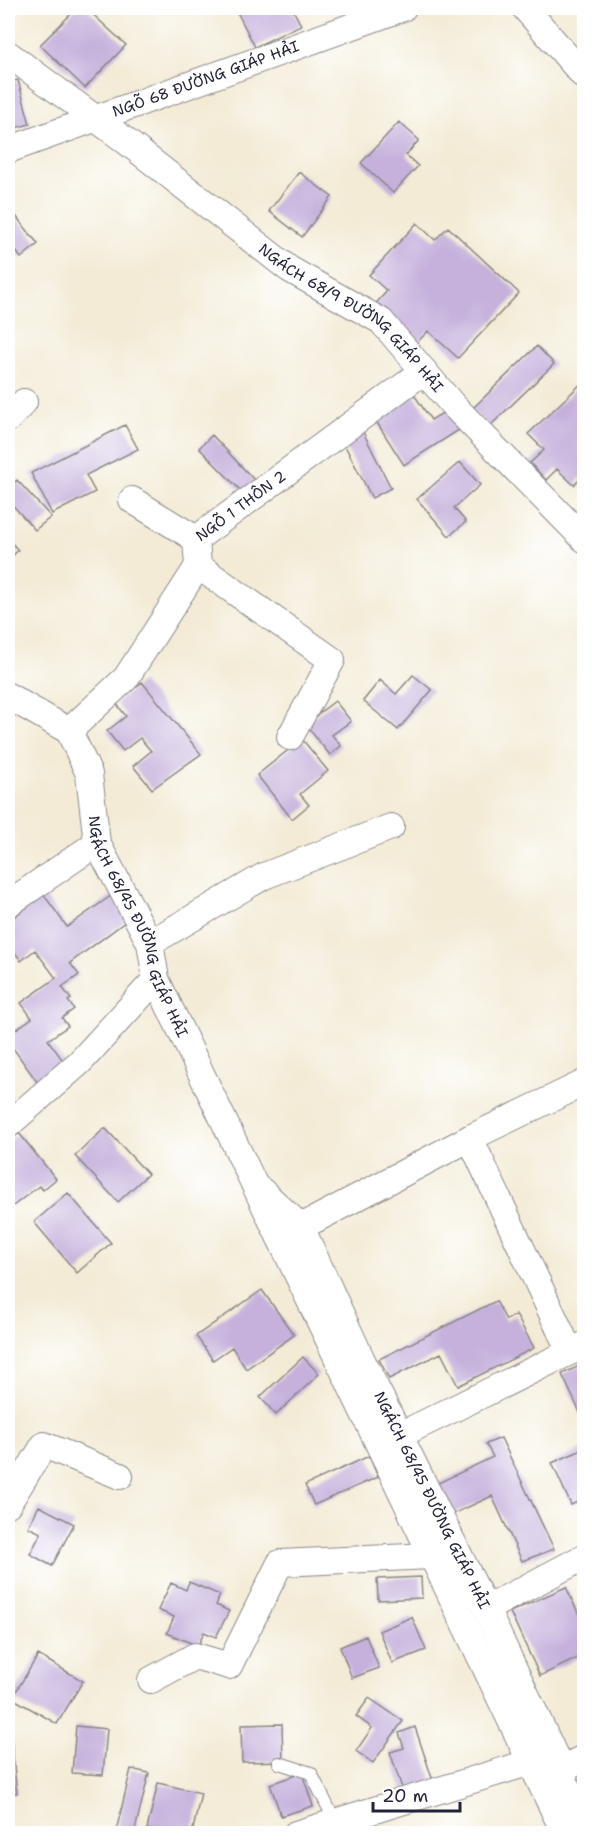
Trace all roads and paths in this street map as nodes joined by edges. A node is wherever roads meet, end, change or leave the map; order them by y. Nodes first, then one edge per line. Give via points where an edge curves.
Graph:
1 (403, 8) edge
2 (525, 8) edge
3 (8, 54) edge
4 (585, 76) edge
5 (95, 118) junction
6 (8, 150) edge
7 (424, 371) junction
8 (132, 500) dead end
9 (196, 539) junction
10 (585, 539) edge
11 (198, 566) junction
12 (8, 696) edge
13 (69, 731) junction
14 (290, 737) dead end
15 (391, 827) dead end
16 (97, 843) junction
17 (8, 904) edge
18 (150, 943) junction
19 (156, 980) junction
20 (585, 1083) edge
21 (8, 1125) edge
22 (470, 1138) junction
23 (253, 1183) junction
24 (301, 1227) junction
25 (578, 1349) edge
26 (400, 1435) junction
27 (120, 1476) dead end
28 (8, 1504) edge
29 (431, 1556) junction
30 (585, 1557) edge
31 (486, 1609) junction
32 (151, 1680) dead end
33 (585, 1758) edge
34 (531, 1762) junction
35 (279, 1763) dead end
36 (561, 1769) junction
37 (335, 1821) junction
38 (296, 1833) edge
39 (566, 1833) edge
40 (582, 1833) edge

1 - 5 street, NGÕ 68 ĐƯỜNG GIÁP HẢI
2 - 4 street
3 - 5 street, NGÁCH 68/9 ĐƯỜNG GIÁP HẢI
5 - 6 street, NGÕ 68 ĐƯỜNG GIÁP HẢI
5 - 7 street, NGÁCH 68/9 ĐƯỜNG GIÁP HẢI via 289,269 381,321
7 - 9 street, NGÕ 1 THÔN 2
7 - 10 street, NGÁCH 68/9 ĐƯỜNG GIÁP HẢI
8 - 9 street
9 - 11 street, NGÕ 1 THÔN 2
11 - 13 street via 126,678
11 - 14 street, NGÕ 1 THÔN 2 via 332,660
12 - 13 street
13 - 16 street, NGÁCH 68/45 ĐƯỜNG GIÁP HẢI via 89,774
15 - 18 street via 264,876
16 - 17 street
16 - 18 street, NGÁCH 68/45 ĐƯỜNG GIÁP HẢI
18 - 19 street, NGÁCH 68/45 ĐƯỜNG GIÁP HẢI
19 - 21 street via 80,1062
19 - 23 street, NGÁCH 68/45 ĐƯỜNG GIÁP HẢI
20 - 22 street
22 - 24 street
22 - 25 street
23 - 24 street, NGÁCH 68/45 ĐƯỜNG GIÁP HẢI
23 - 29 street, NGÁCH 68/45 ĐƯỜNG GIÁP HẢI
24 - 26 street, NGÁCH 68/45 ĐƯỜNG GIÁP HẢI
25 - 26 street
26 - 31 street, NGÁCH 68/45 ĐƯỜNG GIÁP HẢI
27 - 28 street via 44,1445
29 - 32 street via 280,1563 229,1666 195,1656
29 - 34 street, NGÁCH 68/45 ĐƯỜNG GIÁP HẢI
30 - 31 street
31 - 36 street, NGÁCH 68/45 ĐƯỜNG GIÁP HẢI
33 - 36 street
34 - 37 street
34 - 39 street, NGÁCH 68/45 ĐƯỜNG GIÁP HẢI
35 - 37 lane via 311,1773
36 - 40 street, NGÁCH 68/45 ĐƯỜNG GIÁP HẢI
37 - 38 street

